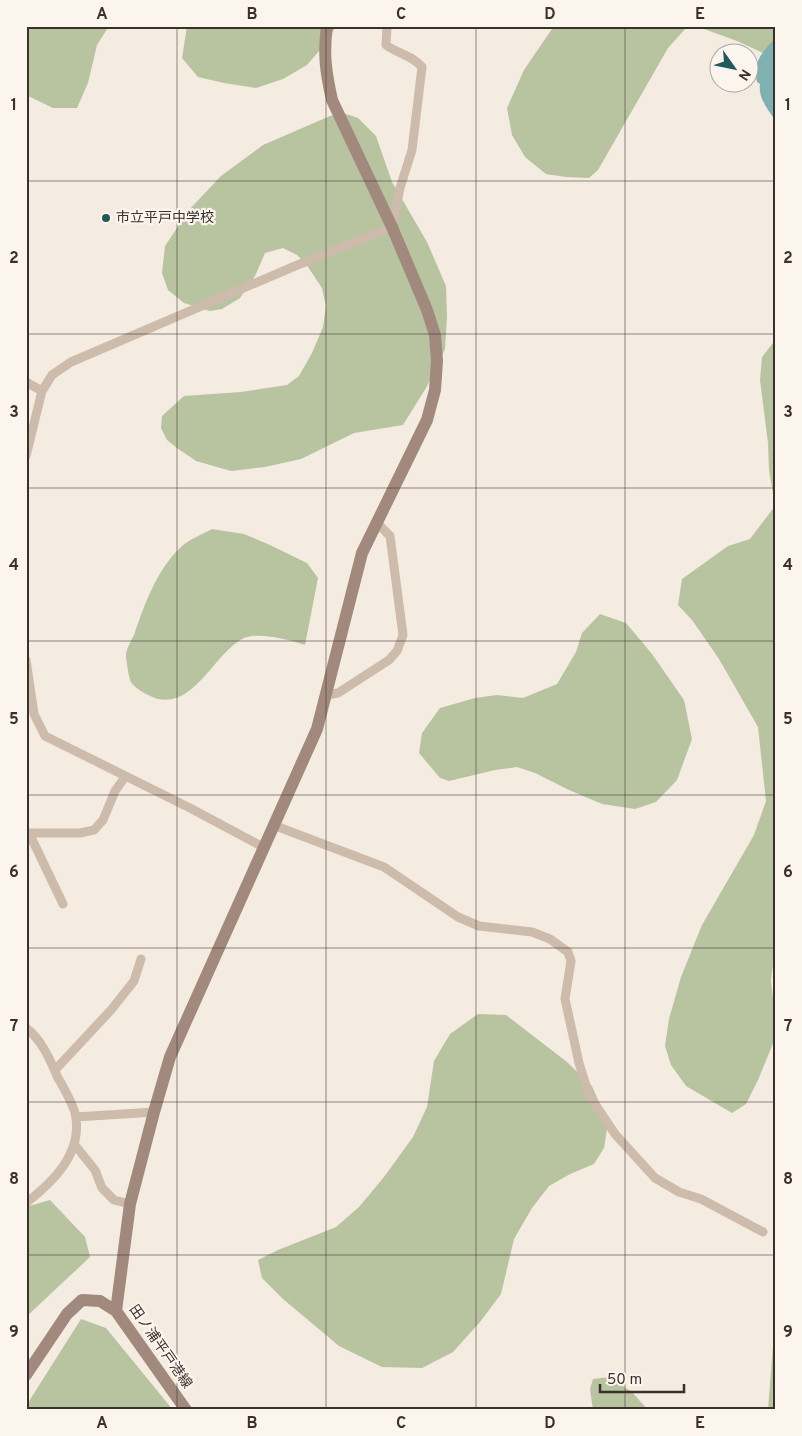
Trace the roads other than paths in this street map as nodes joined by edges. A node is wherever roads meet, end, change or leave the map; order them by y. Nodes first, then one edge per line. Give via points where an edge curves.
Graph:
1 (328, 26) edge
2 (387, 26) edge
3 (392, 227) junction
4 (26, 382) edge
5 (42, 391) junction
6 (26, 456) edge
7 (376, 522) junction
8 (26, 660) edge
9 (327, 695) junction
10 (125, 777) junction
11 (273, 825) junction
12 (28, 833) edge
13 (263, 847) junction
14 (63, 904) dead end
15 (141, 959) dead end
16 (26, 1028) edge
17 (55, 1070) junction
18 (154, 1112) junction
19 (76, 1117) junction
20 (74, 1144) junction
21 (26, 1203) edge
22 (130, 1204) junction
23 (763, 1232) dead end
24 (116, 1311) junction
25 (26, 1375) edge
26 (186, 1410) edge

1 - 3 street via 324,48 332,100
2 - 3 street via 386,44 395,52 415,58 422,67 412,150
3 - 5 street via 71,362 52,375
3 - 7 street via 427,310 438,360 427,420
4 - 5 street
5 - 6 street
7 - 9 street via 362,553
7 - 9 street via 390,536 403,636 389,660 338,693
8 - 10 street via 34,714 45,736
9 - 11 street via 317,729
10 - 12 street via 115,791 103,820 94,830
10 - 13 street
11 - 13 street
11 - 23 street via 384,867 458,917 479,926 532,932 550,939 568,952 571,961 565,999 580,1063 589,1095 615,1134 655,1178
12 - 14 street
13 - 18 street via 170,1057
15 - 17 street via 134,981
16 - 17 street via 34,1034
17 - 19 street
18 - 19 street
18 - 22 street
19 - 20 street
20 - 21 street via 62,1170
20 - 22 street via 95,1170 102,1188 114,1200
22 - 24 street
24 - 25 street, 田ノ浦平戸港線 via 100,1300 82,1300 67,1314
24 - 26 street, 田ノ浦平戸港線

